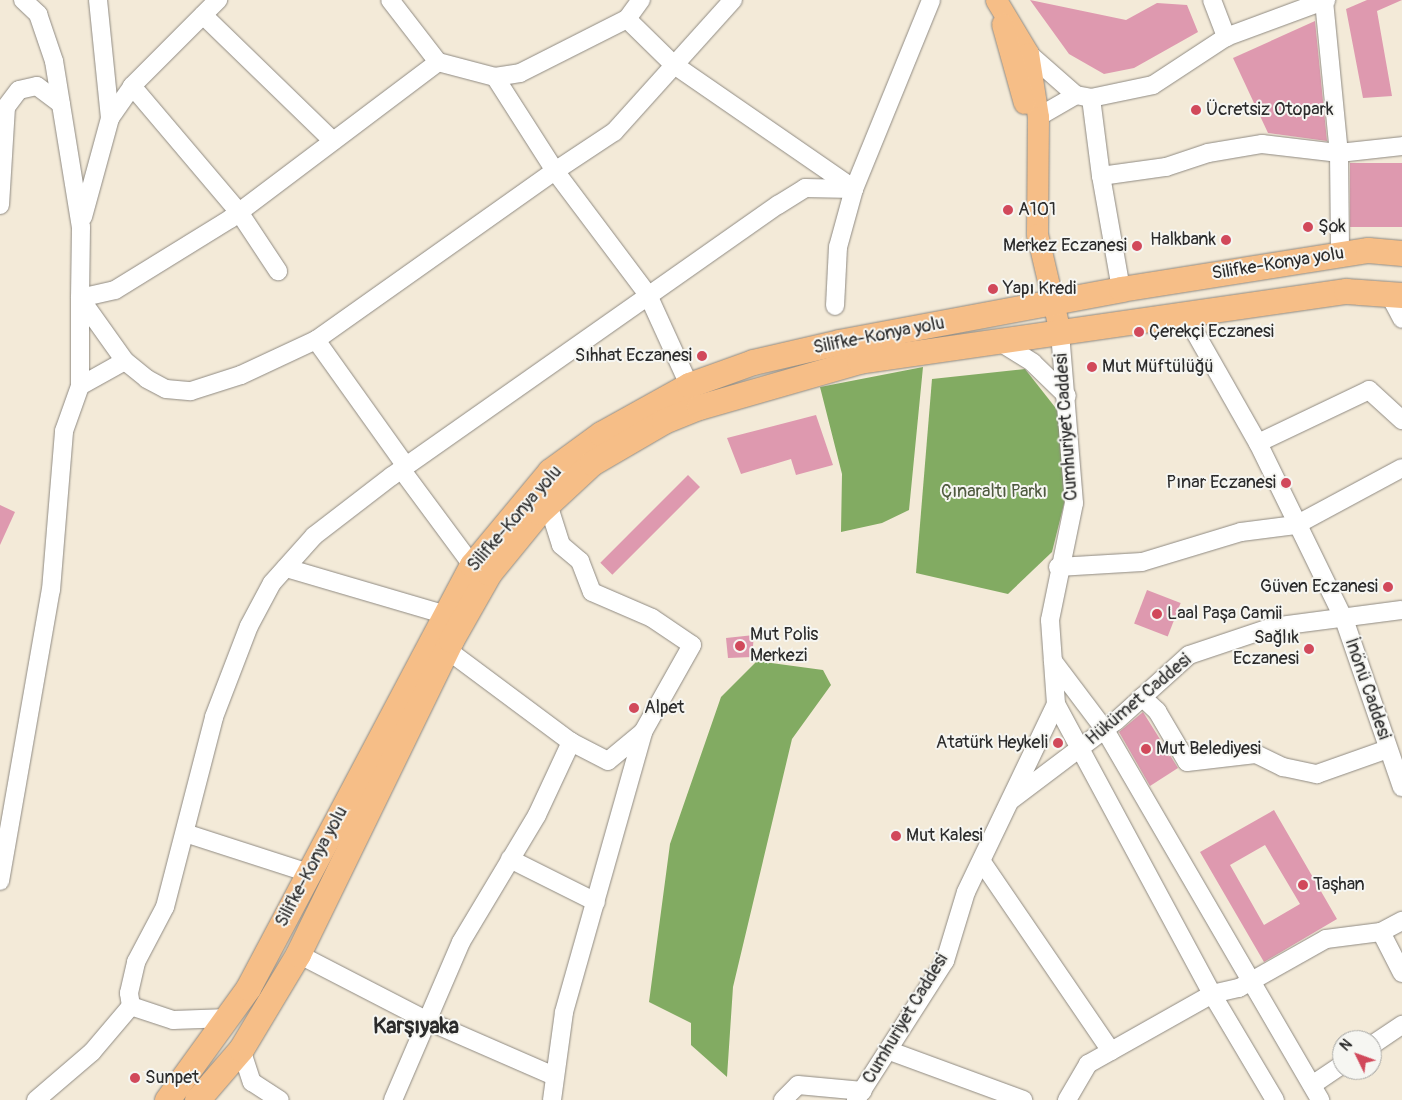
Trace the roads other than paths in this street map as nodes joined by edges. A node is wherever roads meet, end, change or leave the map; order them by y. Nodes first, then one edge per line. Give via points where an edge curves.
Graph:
1 (23, 0) edge
2 (98, 0) edge
3 (218, 0) edge
4 (641, 0) edge
5 (734, 0) edge
6 (931, 0) edge
7 (996, 0) edge
8 (1005, 0) edge
9 (1012, 0) edge
10 (1212, 0) edge
11 (1325, 0) edge
12 (398, 2) edge
13 (203, 15) junction
14 (628, 19) junction
15 (1226, 37) junction
16 (1028, 53) junction
17 (438, 62) junction
18 (674, 64) junction
19 (495, 77) junction
20 (132, 86) junction
21 (1083, 96) junction
22 (61, 104) junction
23 (1038, 117) junction
24 (110, 118) junction
25 (333, 141) junction
26 (1402, 146) edge
27 (1339, 153) junction
28 (1034, 162) junction
29 (555, 171) junction
30 (1100, 176) junction
31 (854, 189) junction
32 (0, 205) edge
33 (239, 212) junction
34 (81, 227) junction
35 (1402, 253) edge
36 (1340, 255) junction
37 (278, 271) dead end
38 (1120, 289) junction
39 (648, 295) junction
40 (1396, 296) edge
41 (80, 298) junction
42 (1052, 304) junction
43 (834, 306) dead end
44 (1184, 313) junction
45 (1402, 319) edge
46 (1060, 332) junction
47 (316, 340) junction
48 (1000, 342) junction
49 (125, 361) junction
50 (689, 385) junction
51 (80, 386) junction
52 (1067, 396) junction
53 (1402, 420) edge
54 (1258, 443) junction
55 (404, 468) junction
56 (1402, 468) edge
57 (548, 504) junction
58 (1296, 525) junction
59 (472, 565) junction
60 (1058, 567) junction
61 (286, 568) junction
62 (1402, 610) edge
63 (443, 614) junction
64 (1344, 619) junction
65 (439, 644) junction
66 (1053, 662) junction
67 (1142, 697) junction
68 (1056, 704) junction
69 (1105, 730) junction
70 (643, 732) junction
71 (571, 742) junction
72 (1388, 749) junction
73 (1080, 750) junction
74 (1402, 786) edge
75 (1009, 802) junction
76 (185, 833) junction
77 (510, 859) junction
78 (982, 862) junction
79 (309, 872) junction
80 (0, 881) edge
81 (596, 902) junction
82 (1402, 921) edge
83 (1381, 932) junction
84 (298, 954) junction
85 (1402, 973) edge
86 (1251, 982) junction
87 (1212, 994) junction
88 (131, 1006) junction
89 (229, 1018) junction
90 (428, 1021) junction
91 (1402, 1025) edge
92 (1382, 1038) edge
93 (241, 1049) junction
94 (890, 1051) junction
95 (1111, 1051) junction
96 (554, 1076) junction
97 (1332, 1076) edge
98 (1316, 1093) edge
99 (859, 1095) edge
100 (36, 1100) edge
101 (167, 1100) edge
102 (197, 1100) edge
103 (280, 1100) edge
104 (393, 1100) edge
105 (552, 1100) edge
106 (783, 1100) edge
107 (1023, 1100) edge
108 (1067, 1100) edge
109 (1275, 1100) edge

1 - 22 street via 38,14 54,61
2 - 24 street
3 - 13 street
4 - 14 street
5 - 18 street
6 - 31 street
7 - 16 main road
7 - 28 main road via 1025,106
8 - 9 street
10 - 15 street
11 - 15 street
11 - 27 street
12 - 17 street
13 - 20 street
13 - 25 street
14 - 18 street
14 - 19 street via 520,73
15 - 21 street via 1153,85
16 - 21 street
16 - 23 main road
17 - 19 street
17 - 25 street
18 - 29 street via 614,132
18 - 31 street
19 - 29 street
20 - 24 street
20 - 33 street
21 - 23 street
21 - 30 street
22 - 32 street via 37,86 19,90 6,107
22 - 34 street
23 - 28 main road
24 - 34 street
25 - 33 street
26 - 27 street
27 - 30 street via 1262,144 1208,153 1166,167
27 - 36 street
28 - 42 main road via 1036,234
29 - 39 street
29 - 47 street
30 - 38 street
31 - 39 street via 805,188
31 - 43 street via 838,247
33 - 37 street
33 - 41 street via 115,290
34 - 41 street
35 - 36 highway, Silifke-Konya yolu via 1368,250
36 - 38 highway, Silifke-Konya yolu
38 - 42 highway, Silifke-Konya yolu
39 - 50 street
39 - 55 street
40 - 44 highway, Silifke-Konya yolu via 1346,291
40 - 45 street
41 - 49 street
41 - 51 street
42 - 46 main road
42 - 50 highway, Silifke-Konya yolu via 839,342 753,362
44 - 46 highway, Silifke-Konya yolu
44 - 54 street, İnönü Caddesi
46 - 48 highway, Silifke-Konya yolu
46 - 52 street, Cumhuriyet Caddesi
47 - 49 street via 241,375 191,391 166,389
47 - 55 street
48 - 52 street via 1033,364
48 - 57 highway, Silifke-Konya yolu via 859,361 699,407 664,421 592,463
49 - 51 street
50 - 59 highway, Silifke-Konya yolu via 601,434 550,471
51 - 80 street via 64,431 51,590
52 - 60 street, Cumhuriyet Caddesi via 1074,503
53 - 54 street via 1369,390
54 - 58 street, İnönü Caddesi
55 - 59 street
55 - 61 street via 314,536
56 - 58 street
57 - 65 highway, Silifke-Konya yolu via 489,573
57 - 70 street via 561,545 580,561 592,592 652,618 692,645
58 - 60 street via 1241,532 1142,562
58 - 64 street, İnönü Caddesi
59 - 63 highway, Silifke-Konya yolu
60 - 66 street, Cumhuriyet Caddesi via 1050,620
61 - 63 street
61 - 76 street via 272,583 242,643 214,717
62 - 64 street, Hükümet Caddesi
63 - 65 highway, Silifke-Konya yolu
64 - 67 street, Hükümet Caddesi via 1231,638 1189,655
64 - 72 street, İnönü Caddesi
65 - 71 street
65 - 79 highway, Silifke-Konya yolu
65 - 84 highway, Silifke-Konya yolu
66 - 68 street, Cumhuriyet Caddesi
66 - 69 street
67 - 69 street, Hükümet Caddesi
67 - 72 street via 1157,711 1187,762 1256,754 1283,767 1317,774
68 - 73 street
68 - 75 street, Cumhuriyet Caddesi
69 - 73 street, Hükümet Caddesi
69 - 86 street
70 - 71 street via 608,760
70 - 81 street
71 - 77 street
72 - 74 street, İnönü Caddesi
73 - 75 street, Hükümet Caddesi
73 - 87 street
75 - 78 street, Cumhuriyet Caddesi
76 - 79 street
76 - 88 street via 165,907 136,962
77 - 81 street
77 - 90 street via 461,942
78 - 94 street, Cumhuriyet Caddesi via 966,892 945,961
78 - 95 street
79 - 89 highway, Silifke-Konya yolu
81 - 96 street via 564,1012
82 - 83 street
83 - 85 street
83 - 86 street via 1326,939
84 - 90 street
84 - 93 highway, Silifke-Konya yolu
86 - 87 street
86 - 98 street
87 - 95 street
87 - 109 street
88 - 89 street via 173,1020
88 - 100 street via 92,1052
89 - 101 highway, Silifke-Konya yolu
90 - 96 street
90 - 104 street
91 - 92 street
93 - 102 highway, Silifke-Konya yolu
93 - 103 street via 252,1082
94 - 99 street, Cumhuriyet Caddesi
94 - 107 street
95 - 108 street via 1088,1064
96 - 105 street
97 - 98 street
99 - 106 street via 798,1085

